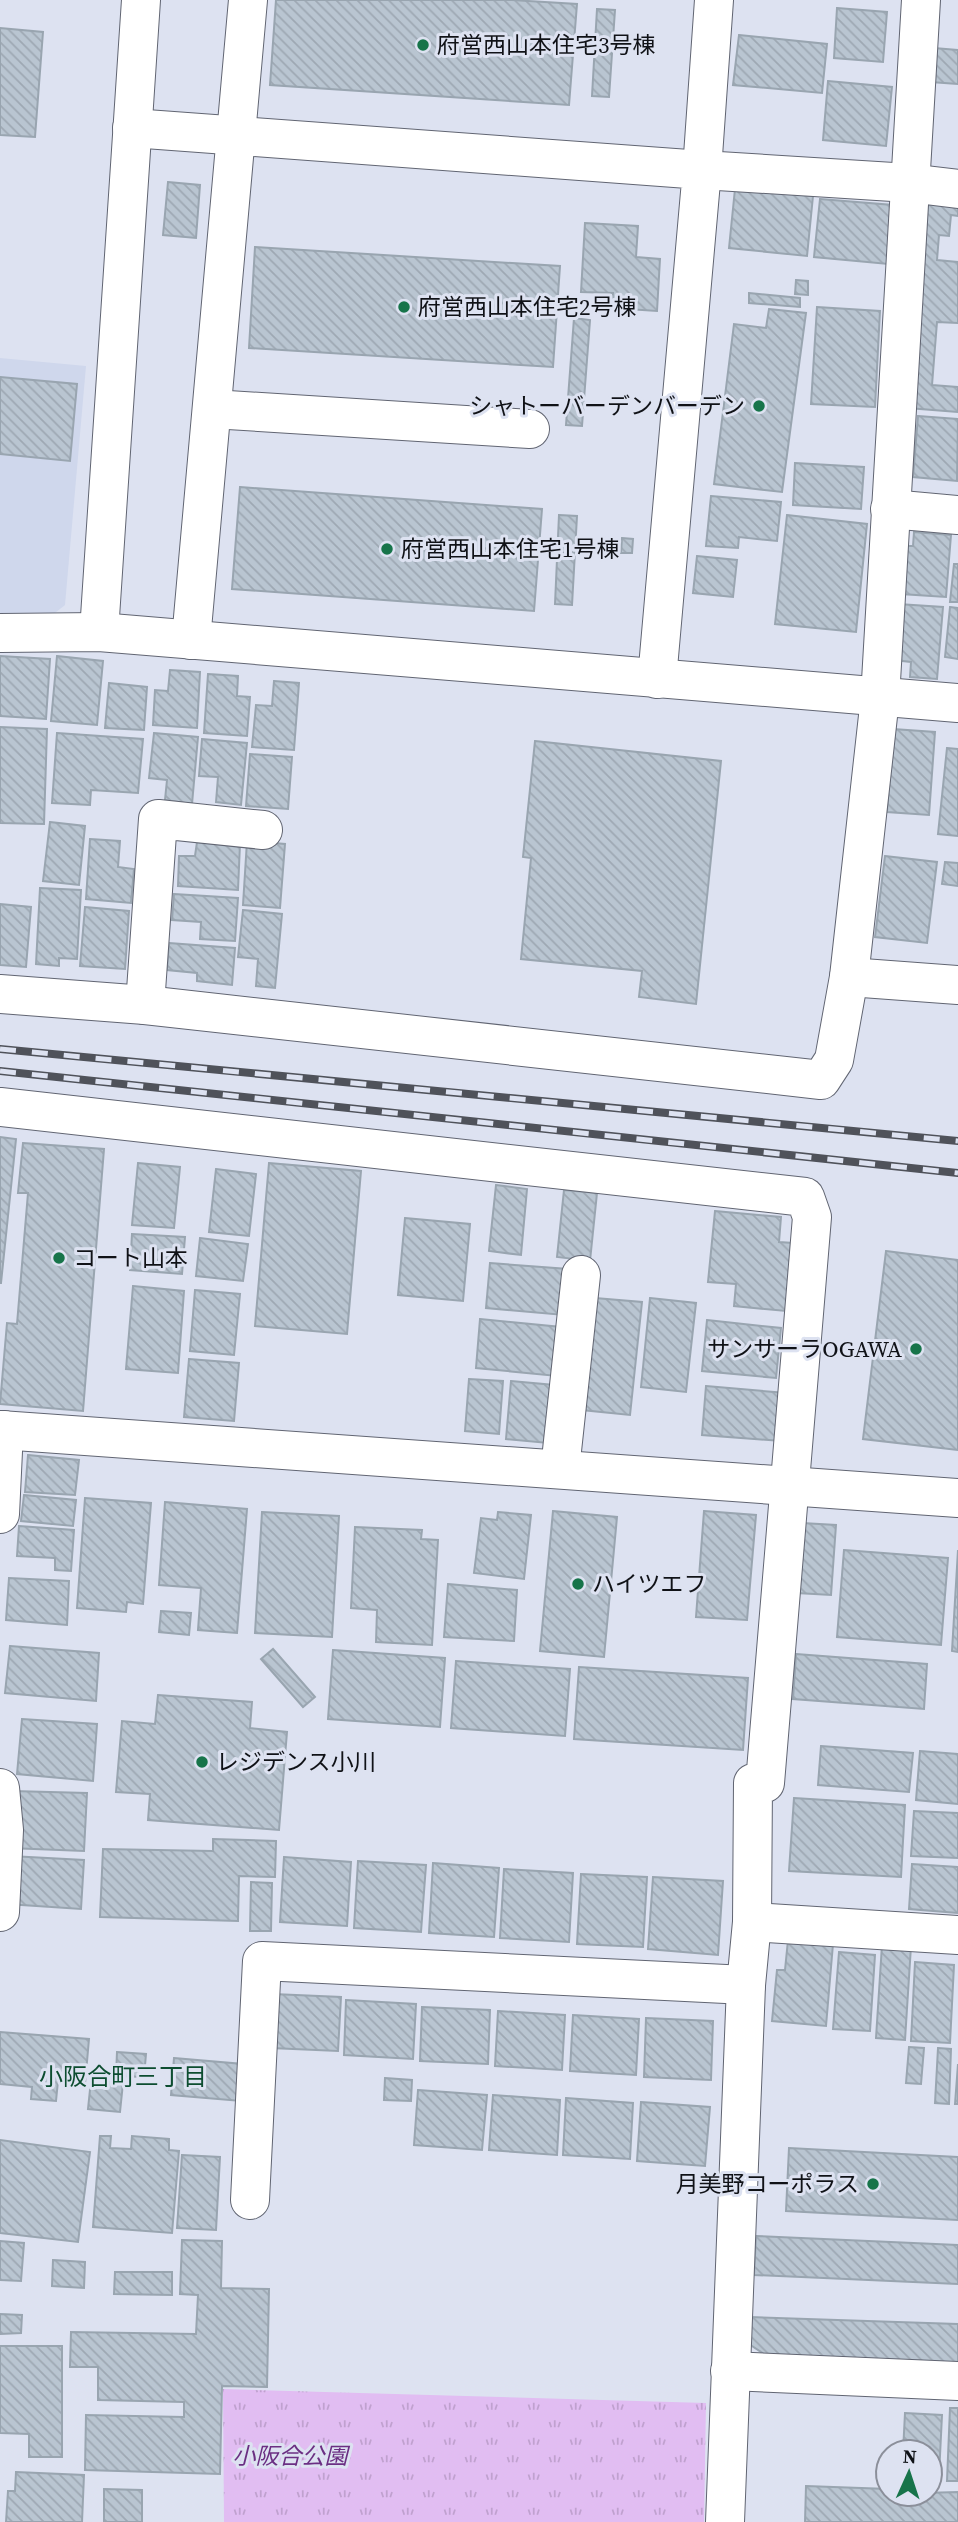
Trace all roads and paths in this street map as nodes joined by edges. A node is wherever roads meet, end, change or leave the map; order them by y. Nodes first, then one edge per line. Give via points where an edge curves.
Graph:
1 (141, 0) edge
2 (248, 0) edge
3 (714, 0) edge
4 (921, 0) edge
5 (132, 128) junction
6 (237, 134) junction
7 (702, 170) junction
8 (909, 183) junction
9 (958, 190) edge
10 (212, 409) junction
11 (530, 429) dead end
12 (890, 509) junction
13 (958, 515) edge
14 (99, 632) junction
15 (0, 633) edge
16 (191, 640) junction
17 (657, 679) junction
18 (880, 698) junction
19 (958, 703) edge
20 (262, 830) dead end
21 (849, 977) junction
22 (958, 985) edge
23 (0, 994) edge
24 (145, 1005) junction
25 (0, 1107) edge
26 (580, 1275) dead end
27 (2, 1430) edge
28 (560, 1469) junction
29 (790, 1485) junction
30 (958, 1498) edge
31 (0, 1514) edge
32 (0, 1788) edge
33 (0, 1912) edge
34 (752, 1922) junction
35 (958, 1935) edge
36 (746, 1985) junction
37 (250, 2200) dead end
38 (730, 2371) junction
39 (958, 2381) edge
40 (725, 2522) edge

1 - 5 street
2 - 6 street
3 - 7 street
4 - 8 street
5 - 6 street
5 - 14 street
6 - 7 street
6 - 10 street
7 - 8 street
7 - 17 street
8 - 9 street
8 - 12 street
10 - 11 street
10 - 16 street
12 - 13 street
12 - 18 street
14 - 15 street
14 - 16 street
16 - 17 street
17 - 18 street
18 - 19 street
18 - 21 street
20 - 24 street via 158,819
21 - 22 street
21 - 24 street via 835,1060 821,1080
23 - 24 street
25 - 29 street via 805,1197 812,1217
26 - 28 street
27 - 28 street
27 - 31 street
28 - 29 street
29 - 30 street
29 - 34 street via 765,1783 753,1783
32 - 33 street via 4,1830
34 - 35 street
34 - 36 street
36 - 37 street via 262,1961
36 - 38 street
38 - 39 street
38 - 40 street

